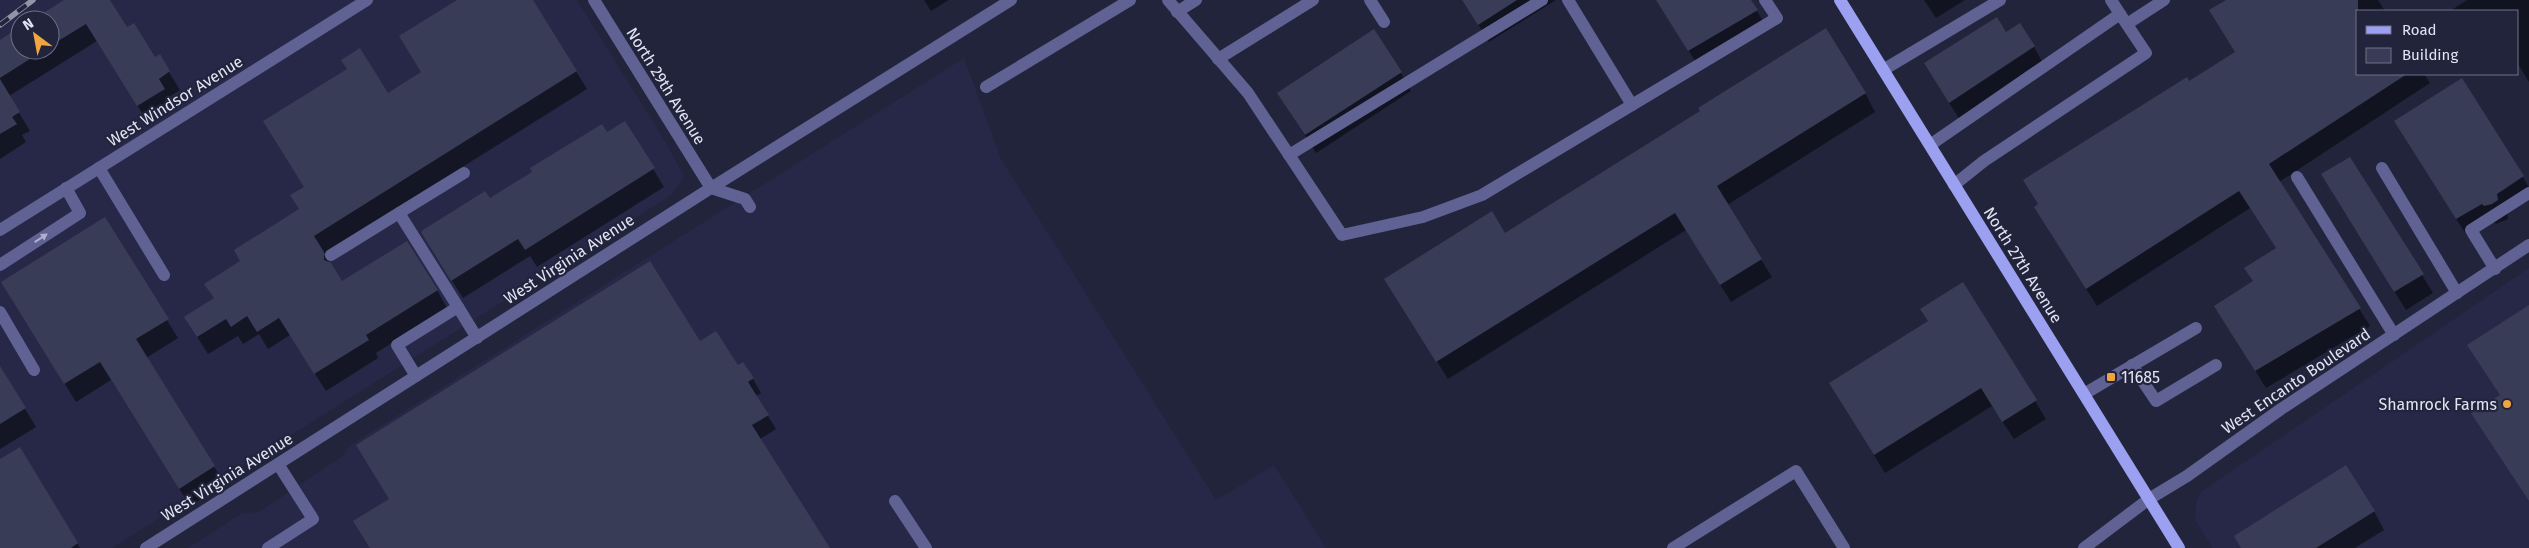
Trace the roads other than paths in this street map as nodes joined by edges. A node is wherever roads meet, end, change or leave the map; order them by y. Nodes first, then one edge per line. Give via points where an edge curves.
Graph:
1 (367, 0) edge
2 (594, 0) edge
3 (1011, 0) edge
4 (1130, 0) edge
5 (1168, 0) edge
6 (1196, 0) edge
7 (1313, 0) edge
8 (1370, 0) edge
9 (1542, 0) edge
10 (1568, 0) edge
11 (1766, 0) edge
12 (1840, 0) edge
13 (2000, 0) edge
14 (2111, 0) edge
15 (2164, 0) edge
16 (1177, 12) junction
17 (2124, 19) junction
18 (1384, 22) dead end
19 (1218, 59) junction
20 (1883, 70) junction
21 (986, 86) dead end
22 (1632, 105) junction
23 (1930, 145) junction
24 (1289, 155) junction
25 (99, 168) junction
26 (2382, 168) dead end
27 (464, 173) dead end
28 (2297, 177) dead end
29 (1954, 185) junction
30 (66, 188) junction
31 (710, 188) junction
32 (2529, 193) edge
33 (750, 208) dead end
34 (400, 213) junction
35 (0, 230) edge
36 (2529, 245) edge
37 (331, 255) dead end
38 (0, 265) edge
39 (2495, 268) junction
40 (164, 275) dead end
41 (2458, 293) junction
42 (458, 307) junction
43 (0, 312) edge
44 (2196, 328) dead end
45 (2394, 335) junction
46 (477, 338) junction
47 (2132, 365) junction
48 (2216, 365) dead end
49 (34, 370) dead end
50 (416, 376) junction
51 (2084, 394) junction
52 (278, 464) junction
53 (2149, 499) junction
54 (895, 501) dead end
55 (146, 548) edge
56 (268, 548) edge
57 (926, 548) edge
58 (1673, 548) edge
59 (1844, 548) edge
60 (2084, 548) edge
61 (2179, 548) edge

1 - 25 street, West Windsor Avenue
2 - 31 street, North 29th Avenue
3 - 31 street, West Virginia Avenue
4 - 21 street
5 - 16 street
6 - 16 street
7 - 19 street
8 - 18 street
9 - 24 street
10 - 22 street
11 - 22 street via 1777,18
12 - 20 main road, North 27th Avenue
13 - 20 street
14 - 17 street
15 - 17 street
16 - 19 street
17 - 23 street
17 - 29 street via 2146,53 1984,161
19 - 24 street via 1248,93
20 - 23 main road, North 27th Avenue
22 - 24 street via 1482,195 1423,217 1342,235
23 - 29 main road, North 27th Avenue
25 - 30 street, West Windsor Avenue
25 - 40 street
26 - 41 street
27 - 34 street
28 - 45 street
29 - 51 main road, North 27th Avenue
30 - 35 street, West Windsor Avenue
38 -> 30 street via 80,213
31 - 33 street via 745,199
31 - 46 street, West Virginia Avenue
32 - 39 street via 2471,230
34 - 37 street
34 - 42 street
36 - 39 street, West Encanto Boulevard
39 - 41 street, West Encanto Boulevard
41 - 45 street, West Encanto Boulevard
42 - 46 street
42 - 50 street via 397,344
43 - 49 street
44 - 47 street
45 - 53 street, West Encanto Boulevard
46 - 50 street, West Virginia Avenue
47 - 48 street via 2156,401
47 - 51 street
50 - 52 street, West Virginia Avenue
51 - 53 main road, North 27th Avenue
52 - 55 street, West Virginia Avenue
52 - 56 street via 313,519
53 - 60 street, West Encanto Boulevard
53 - 61 main road, North 27th Avenue
54 - 57 street
58 - 59 street via 1796,471

